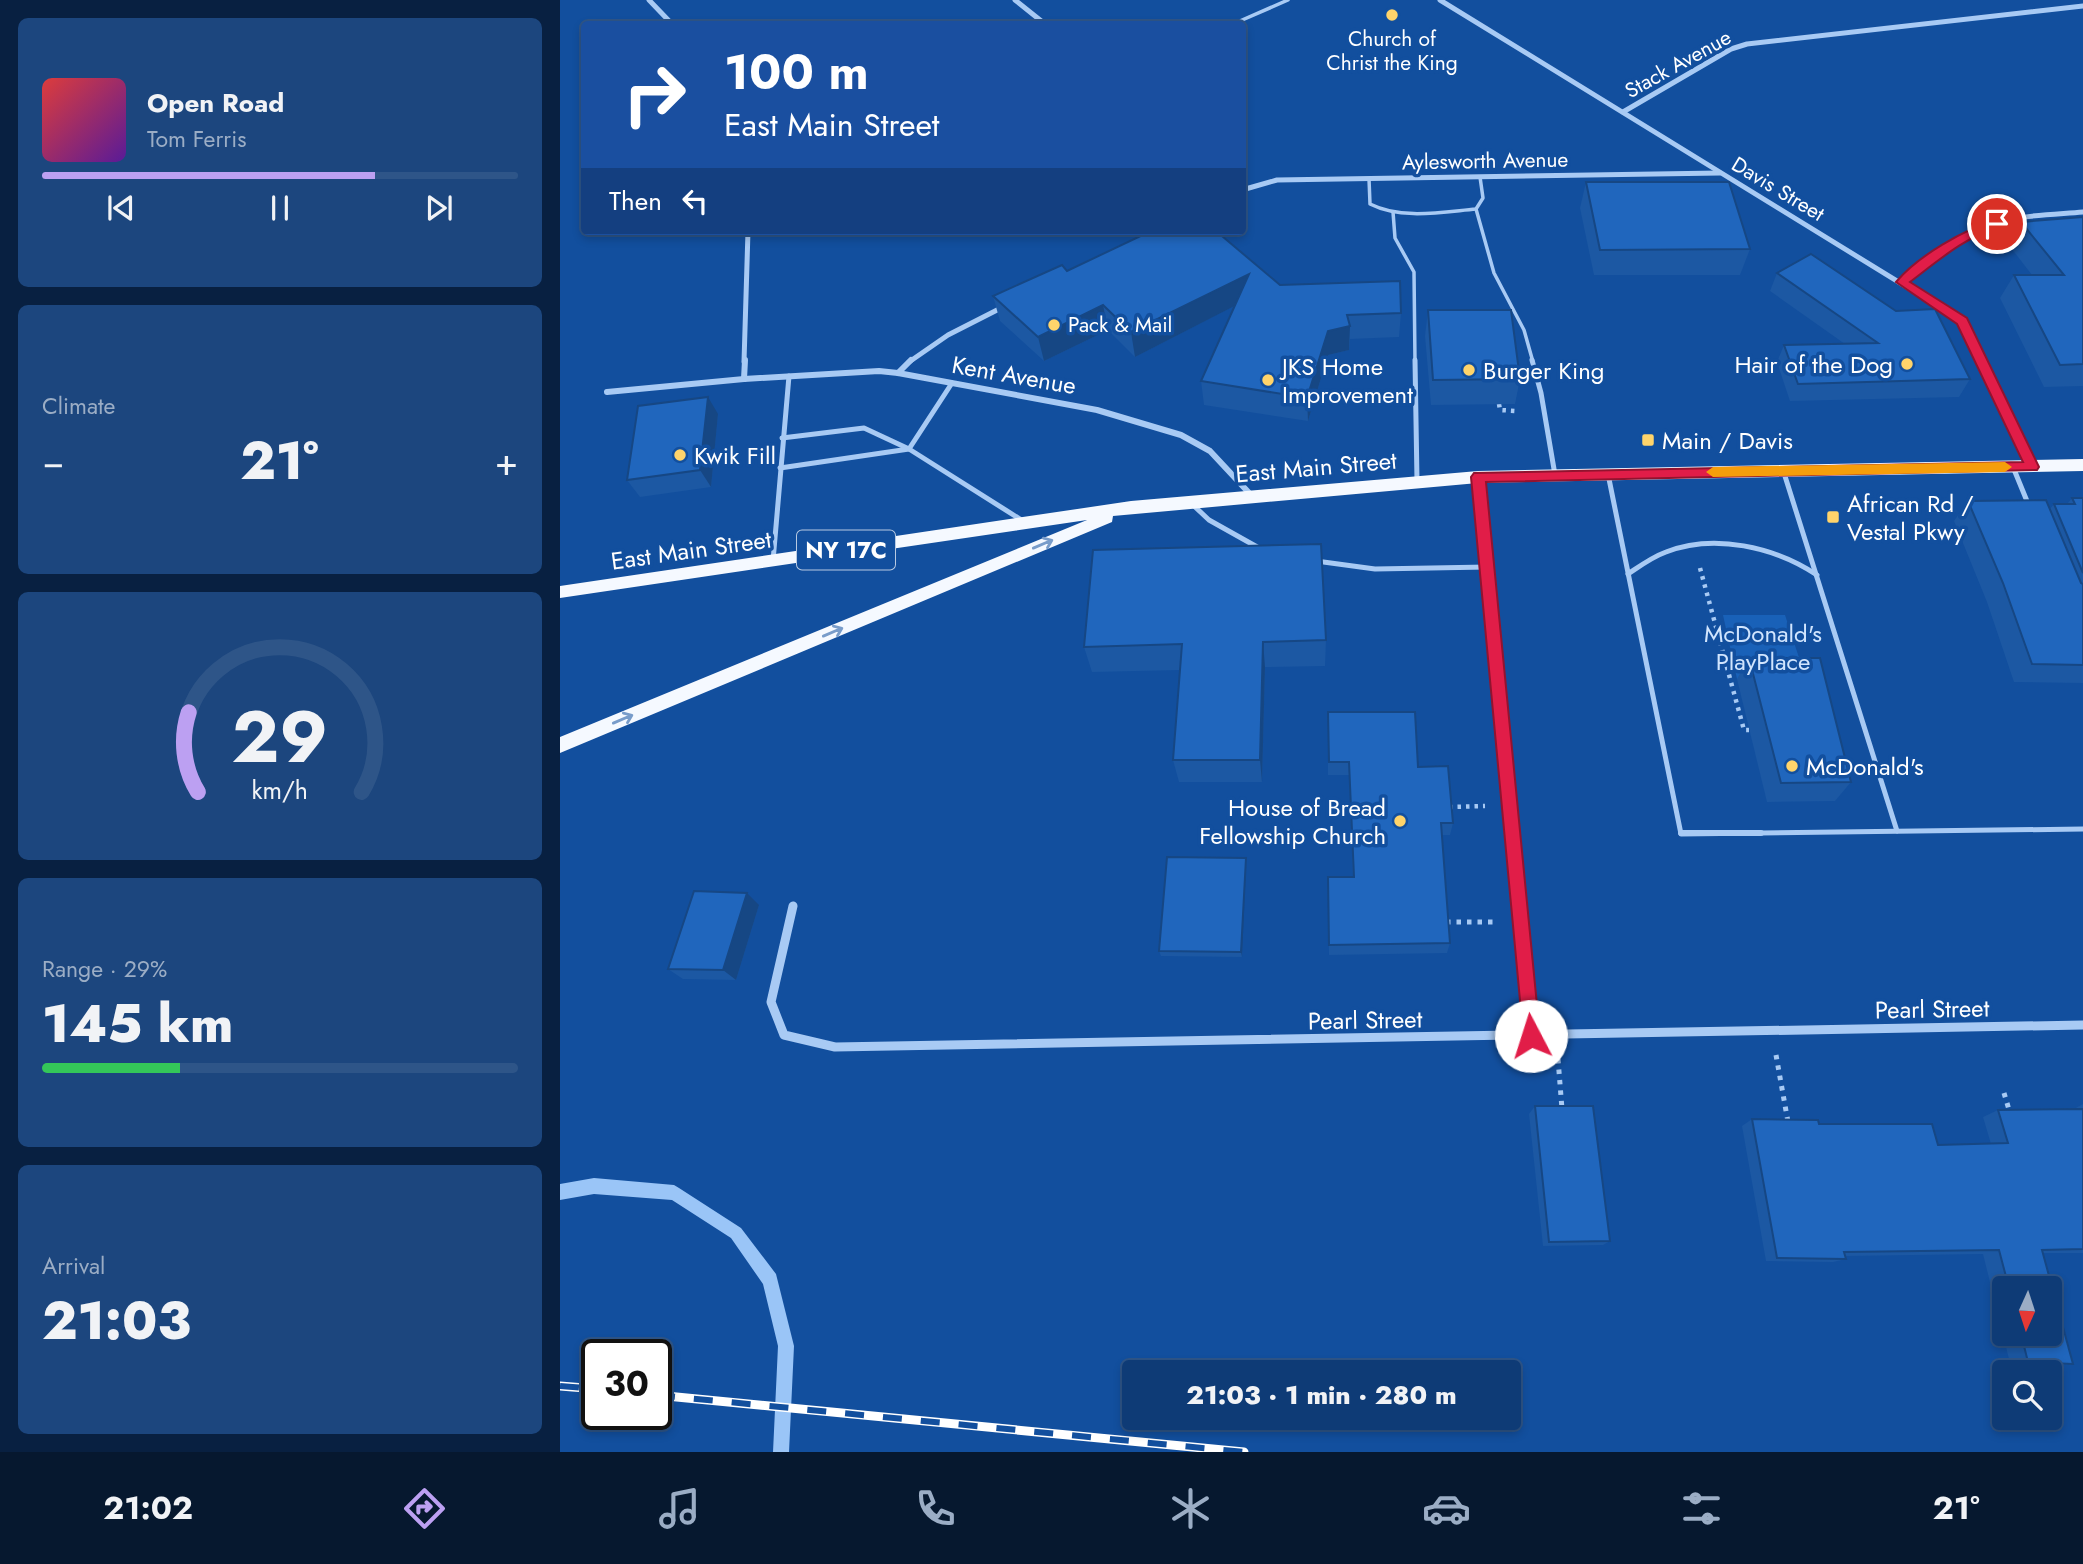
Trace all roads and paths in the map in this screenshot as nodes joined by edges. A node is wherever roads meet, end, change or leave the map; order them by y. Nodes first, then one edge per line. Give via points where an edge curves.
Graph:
1 (649, 0) edge
2 (1015, 0) edge
3 (1288, 0) edge
4 (1440, 0) edge
5 (2083, 6) edge
6 (669, 21) edge
7 (1041, 21) edge
8 (1240, 21) edge
9 (1623, 112) junction
10 (1721, 173) junction
11 (1480, 177) junction
12 (1369, 179) junction
13 (1246, 182) edge
14 (1251, 186) junction
15 (1246, 188) edge
16 (1476, 209) junction
17 (1393, 212) junction
18 (2083, 212) edge
19 (748, 235) edge
20 (1902, 282) junction
21 (1011, 303) edge
22 (898, 373) junction
23 (789, 376) junction
24 (744, 379) junction
25 (953, 383) junction
26 (607, 392) dead end
27 (1499, 404) edge
28 (1516, 411) edge
29 (782, 438) junction
30 (909, 449) junction
31 (2083, 466) edge
32 (2013, 467) junction
33 (2032, 467) junction
34 (780, 468) junction
35 (1784, 471) junction
36 (1608, 474) junction
37 (1555, 475) junction
38 (1478, 477) junction
39 (1417, 481) junction
40 (1251, 495) junction
41 (1190, 502) junction
42 (1131, 507) junction
43 (2034, 517) edge
44 (1026, 522) junction
45 (1260, 549) edge
46 (1311, 560) edge
47 (773, 561) junction
48 (1697, 561) dead end
49 (1487, 567) junction
50 (1628, 574) junction
51 (1817, 575) junction
52 (560, 592) edge
53 (1749, 730) dead end
54 (560, 746) edge
55 (1509, 806) junction
56 (1448, 807) edge
57 (2083, 829) edge
58 (1896, 831) junction
59 (793, 906) dead end
60 (1445, 922) edge
61 (1521, 922) junction
62 (2083, 1025) edge
63 (1771, 1031) junction
64 (1531, 1036) junction
65 (1556, 1036) junction
66 (2004, 1093) dead end
67 (1563, 1114) edge
68 (2011, 1117) edge
69 (1789, 1127) edge

1 - 6 street
2 - 7 street
3 - 8 lane
4 - 9 street, Davis Street
5 - 9 street, Stack Avenue via 1746,44
9 - 10 street, Davis Street
10 - 11 street, Aylesworth Avenue
10 - 20 street, Davis Street
11 - 12 street, Aylesworth Avenue
11 - 16 lane via 1483,198
12 - 14 street, Aylesworth Avenue via 1277,180
12 - 17 lane via 1370,204 1379,211
13 - 14 street
14 - 15 street, Aylesworth Avenue
16 - 17 lane
16 - 37 lane via 1494,273 1524,330
17 - 39 lane via 1395,238 1414,272
18 - 20 street via 2017,218 1977,229
19 - 24 street
20 - 33 street, Davis Street via 1962,321
21 - 22 street via 937,339
22 - 23 street, Kent Avenue
22 - 25 street, Kent Avenue
23 - 24 street, Kent Avenue
23 - 29 lane
24 - 26 street, Kent Avenue
25 - 30 lane
25 - 40 street, Kent Avenue via 1097,410 1181,435 1210,452
27 - 28 path via 1500,410
29 - 30 lane via 864,428
29 - 34 lane
30 - 34 lane
30 - 44 lane
31 - 33 main road, East Main Street / NY 17C
32 - 33 main road, East Main Street / NY 17C
32 - 35 main road, East Main Street / NY 17C
32 - 43 lane
34 - 47 lane
35 - 36 main road, East Main Street / NY 17C
35 - 51 lane
36 - 37 main road, East Main Street / NY 17C
36 - 50 lane
37 - 38 main road, East Main Street / NY 17C
38 - 39 main road, East Main Street / NY 17C
38 - 49 street
39 - 40 main road, East Main Street / NY 17C
40 - 41 main road, East Main Street / NY 17C
41 - 42 main road, East Main Street / NY 17C
41 - 45 lane via 1209,520
42 - 44 main road, East Main Street / NY 17C
54 -> 42 main road
44 - 47 main road, East Main Street / NY 17C
46 - 49 lane via 1375,569
47 - 52 main road, East Main Street / NY 17C
48 - 53 path via 1744,730
49 - 55 street
50 - 51 lane via 1667,552 1719,545 1779,554
50 - 58 lane via 1681,834
51 - 58 lane
55 - 56 path
55 - 61 street
57 - 58 lane
59 - 64 street, Pearl Street via 771,1002 784,1035 835,1047
60 - 61 path
61 - 64 street
62 - 63 street, Pearl Street
63 - 65 street, Pearl Street
63 - 69 path
64 - 65 street, Pearl Street
65 - 67 path
66 - 68 path

